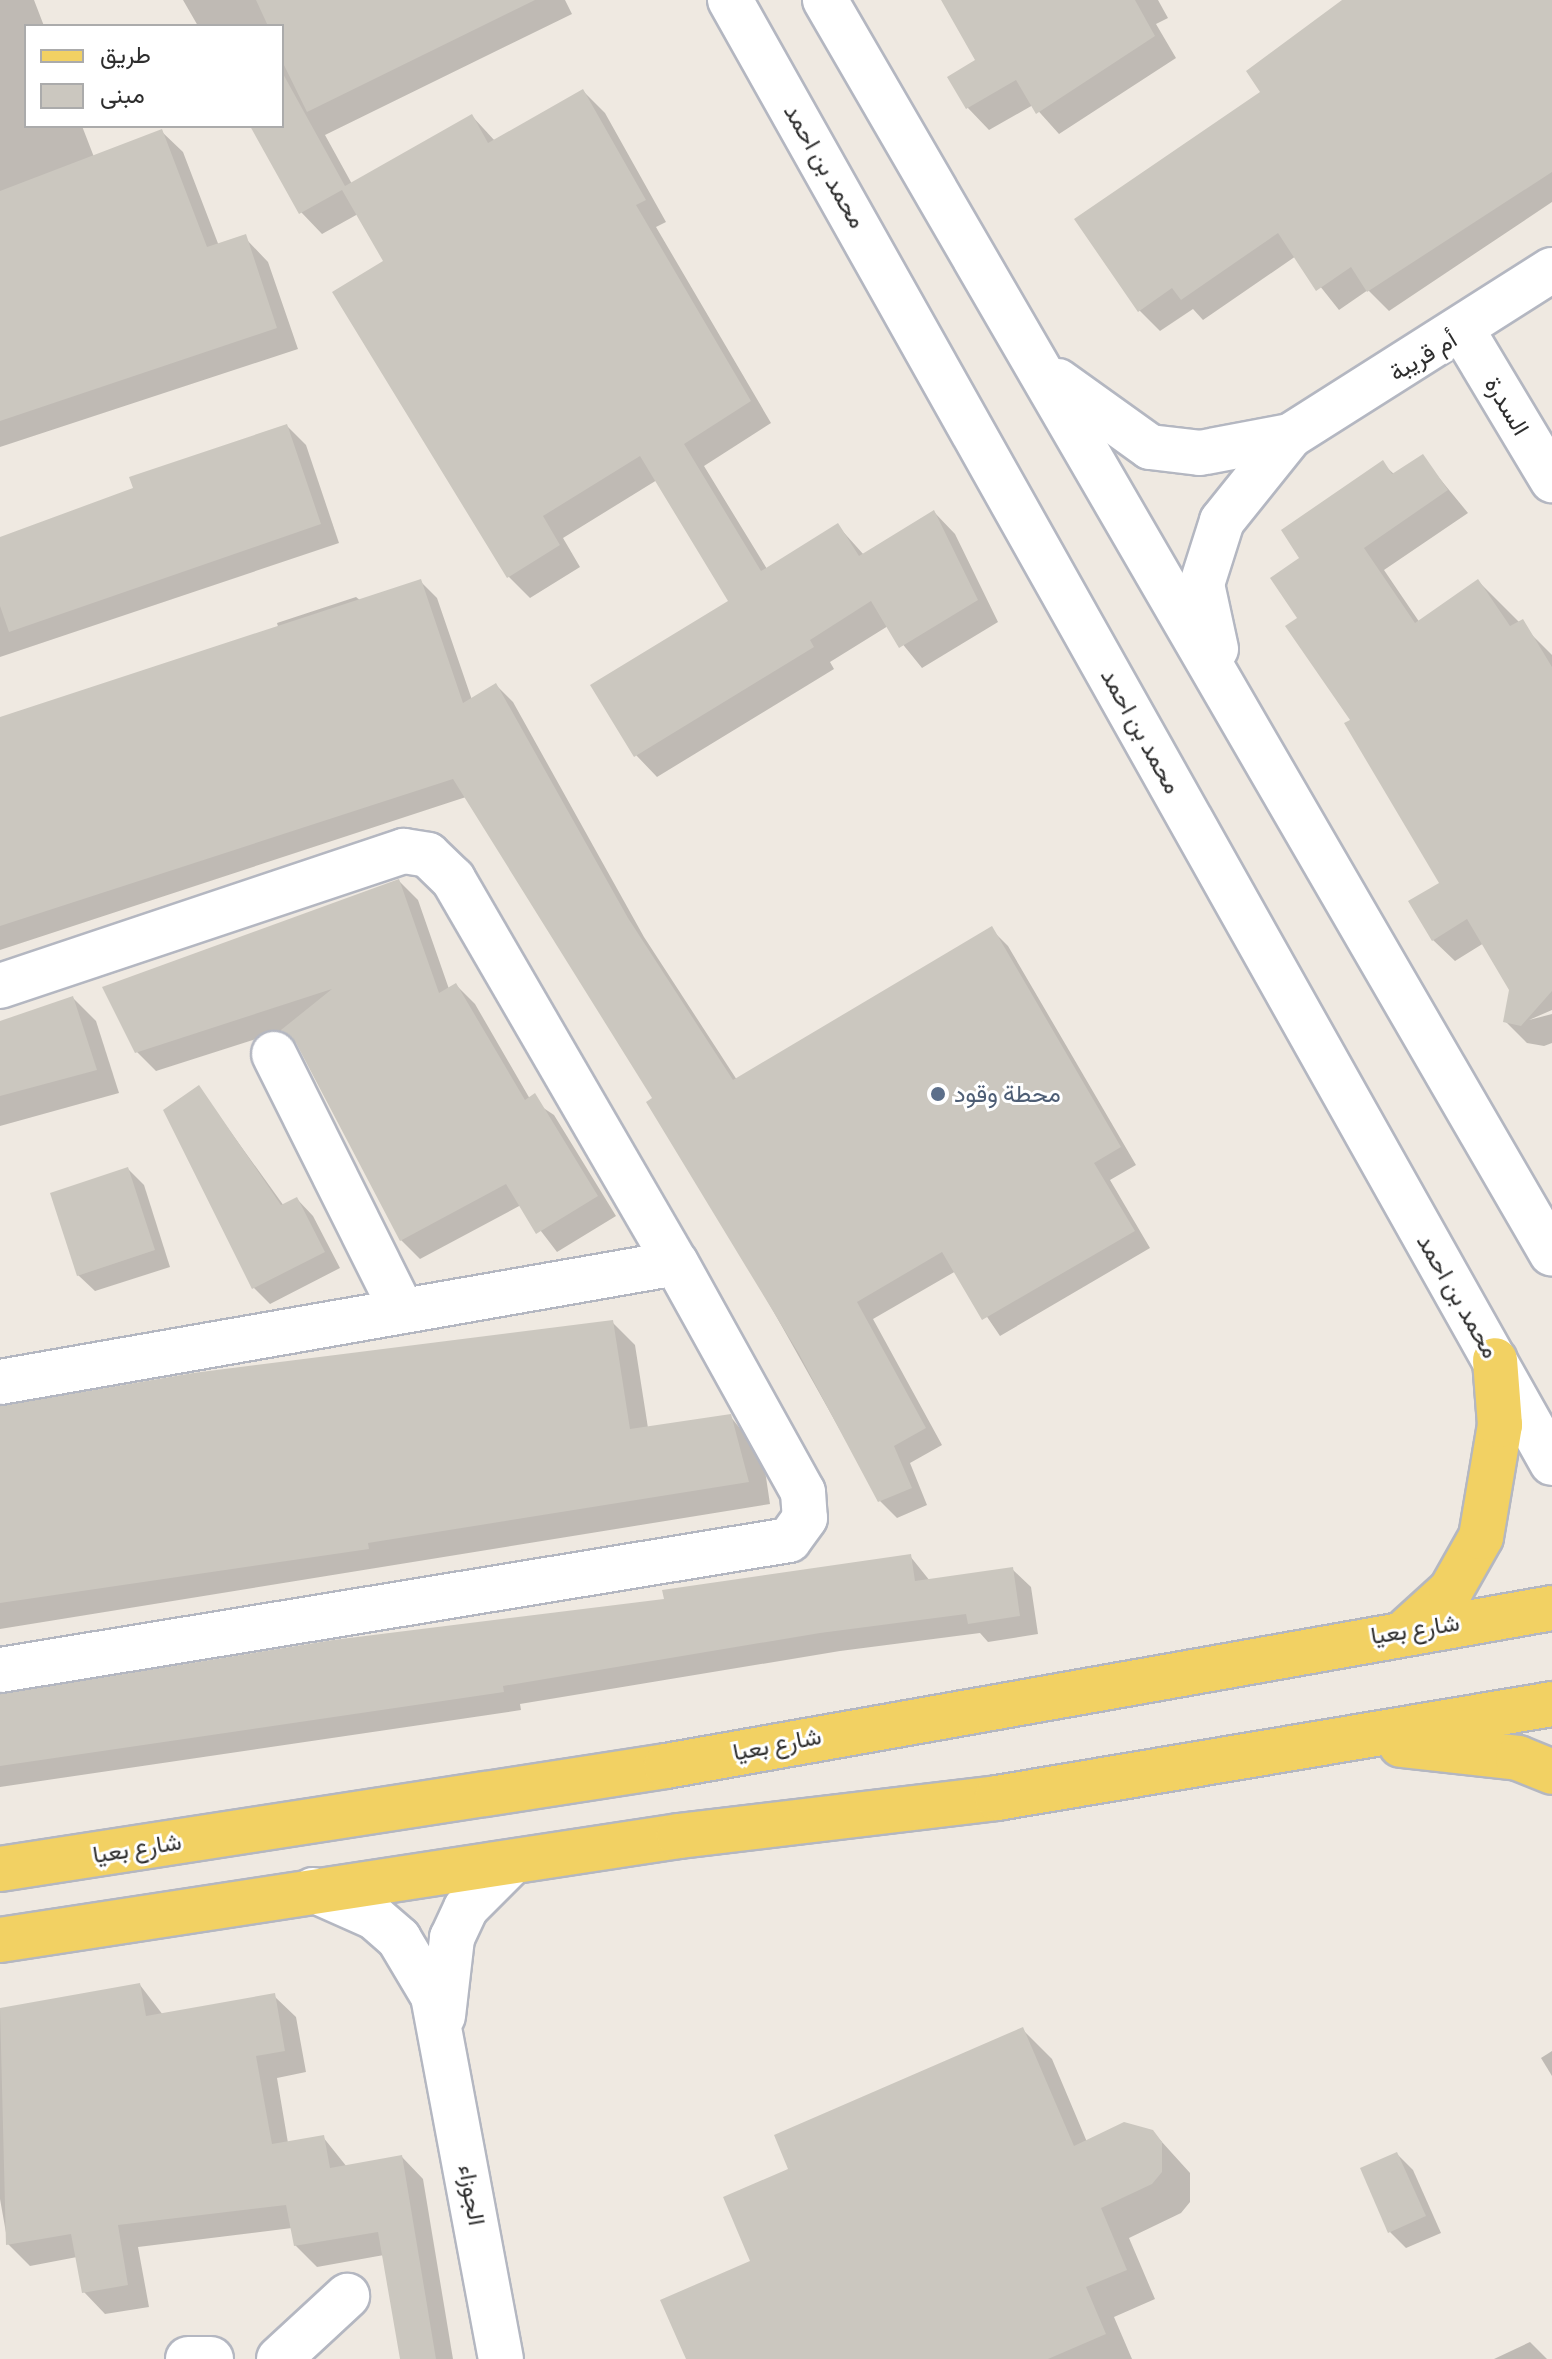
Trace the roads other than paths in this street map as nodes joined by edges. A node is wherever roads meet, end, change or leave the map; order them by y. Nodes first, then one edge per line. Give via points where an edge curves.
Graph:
1 (730, 0) edge
2 (825, 0) edge
3 (1552, 270) edge
4 (1463, 331) junction
5 (1035, 362) junction
6 (1290, 436) junction
7 (1552, 480) edge
8 (1223, 685) junction
9 (0, 986) edge
10 (274, 1054) dead end
11 (1552, 1254) edge
12 (676, 1263) junction
13 (402, 1311) junction
14 (1495, 1360) junction
15 (0, 1382) edge
16 (1552, 1463) edge
17 (1552, 1608) edge
18 (1408, 1629) junction
19 (0, 1670) edge
20 (1552, 1704) edge
21 (1323, 1741) junction
22 (1552, 1772) edge
23 (511, 1863) junction
24 (0, 1869) edge
25 (313, 1890) junction
26 (0, 1940) edge
27 (443, 2030) junction
28 (347, 2296) dead end
29 (188, 2359) edge
30 (211, 2359) edge
31 (279, 2359) edge
32 (501, 2359) edge

1 - 14 street, محمد بن احمد
2 - 5 street
3 - 4 street, أم قريبة
4 - 6 street, أم قريبة
4 - 7 street, السدرة
5 - 6 street, أم قريبة via 1102,418 1150,447 1200,453
5 - 8 street
6 - 8 street, أم قريبة via 1222,521 1202,584
8 - 11 street
9 - 12 street via 404,851 428,855 453,879
10 - 13 street
12 - 13 street
12 - 19 street via 803,1492 805,1518 789,1540
13 - 15 street
14 - 16 street, محمد بن احمد
14 - 18 main road via 1500,1425 1481,1537 1451,1590
17 - 18 main road, شارع بعيا
18 - 24 main road, شارع بعيا via 666,1766
20 - 21 main road
21 - 22 main road via 1449,1748
21 - 23 main road via 997,1798
23 - 25 main road
23 - 27 street via 466,1908 452,1938
25 - 26 main road
25 - 27 street via 374,1917 399,1939 419,1965
27 - 32 street, الجوزاء
28 - 31 street
29 - 30 street

